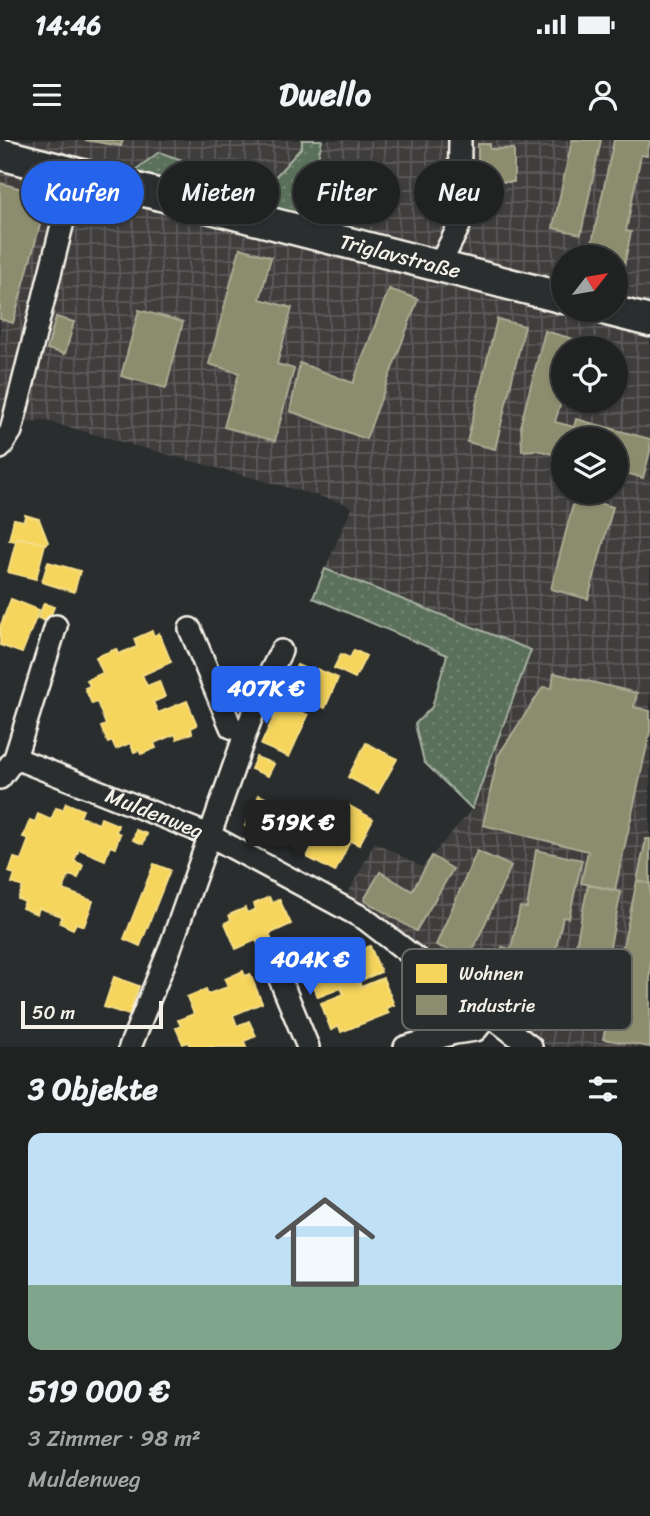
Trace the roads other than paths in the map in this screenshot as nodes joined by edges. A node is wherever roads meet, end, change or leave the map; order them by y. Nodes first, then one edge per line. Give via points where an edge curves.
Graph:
1 (460, 140) edge
2 (0, 154) edge
3 (28, 161) edge
4 (144, 191) edge
5 (62, 224) edge
6 (439, 266) junction
7 (551, 295) edge
8 (628, 315) edge
9 (650, 321) edge
10 (0, 448) edge
11 (56, 626) dead end
12 (190, 629) dead end
13 (281, 650) dead end
14 (246, 732) junction
15 (15, 758) junction
16 (0, 778) edge
17 (209, 835) junction
18 (404, 949) edge
19 (273, 962) dead end
20 (476, 1030) edge
21 (509, 1030) edge
22 (130, 1047) edge
23 (308, 1047) edge
24 (405, 1047) edge
25 (531, 1047) edge

1 - 6 street via 459,226
2 - 3 street, Triglavstraße
4 - 6 street, Triglavstraße
5 - 10 street via 11,431
6 - 7 street, Triglavstraße
8 - 9 street
11 - 15 street
12 - 14 street via 231,727
13 - 14 street
14 - 17 street
15 - 16 street
15 - 17 street, Muldenweg
17 - 18 street, Muldenweg via 365,919
17 - 22 street
19 - 23 street
20 - 24 street
21 - 25 street, Muldenweg

